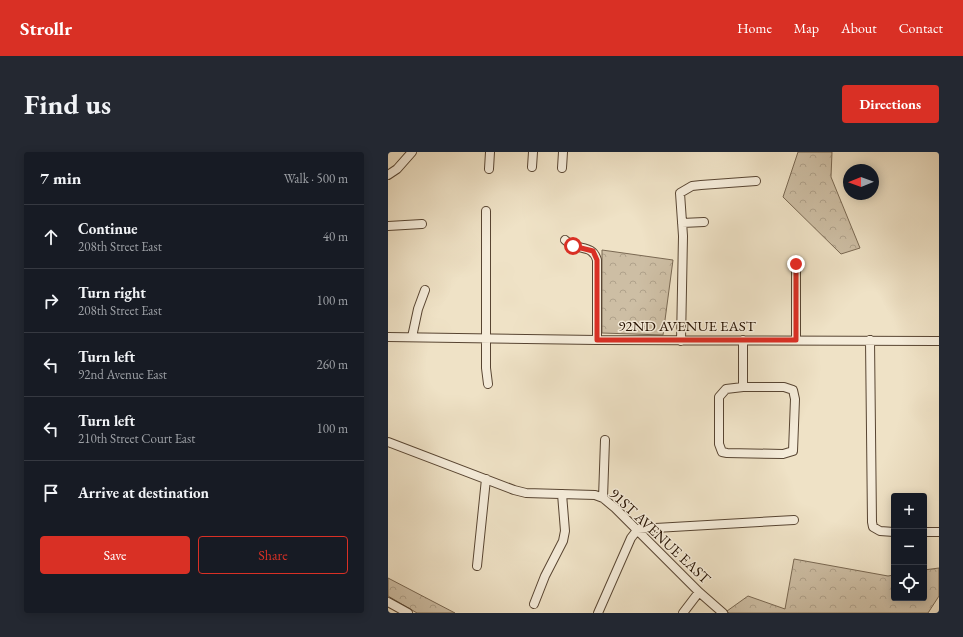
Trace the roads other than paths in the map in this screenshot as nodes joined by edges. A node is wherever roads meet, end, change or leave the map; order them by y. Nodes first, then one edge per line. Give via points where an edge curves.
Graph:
1 (412, 152) edge
2 (490, 152) edge
3 (533, 152) edge
4 (563, 152) edge
5 (532, 167) dead end
6 (562, 168) dead end
7 (489, 169) dead end
8 (388, 175) edge
9 (756, 181) dead end
10 (486, 211) dead end
11 (704, 222) dead end
12 (682, 223) junction
13 (422, 224) dead end
14 (388, 226) edge
15 (565, 240) dead end
16 (796, 264) dead end
17 (425, 290) dead end
18 (388, 337) edge
19 (412, 337) junction
20 (486, 339) junction
21 (597, 340) junction
22 (743, 340) junction
23 (796, 340) junction
24 (870, 340) junction
25 (681, 341) junction
26 (939, 341) edge
27 (488, 384) dead end
28 (743, 387) junction
29 (605, 440) dead end
30 (388, 442) edge
31 (486, 479) junction
32 (562, 494) junction
33 (603, 498) junction
34 (794, 520) dead end
35 (638, 530) junction
36 (891, 532) edge
37 (927, 532) edge
38 (939, 532) edge
39 (477, 566) dead end
40 (699, 592) junction
41 (388, 602) edge
42 (534, 604) dead end
43 (408, 613) edge
44 (598, 613) edge
45 (683, 613) edge
46 (723, 613) edge

1 - 8 street
2 - 7 street
3 - 5 street
4 - 6 street
9 - 12 street via 692,186 680,193
10 - 20 street
11 - 12 street
12 - 25 street
13 - 14 street
15 - 21 street via 596,255
16 - 23 street
17 - 19 street
18 - 19 street, 92ND AVENUE EAST
19 - 20 street, 92ND AVENUE EAST
20 - 21 street, 92ND AVENUE EAST
20 - 27 street
21 - 25 street, 92ND AVENUE EAST
22 - 23 street, 92ND AVENUE EAST
22 - 25 street, 92ND AVENUE EAST
22 - 28 street
23 - 24 street, 92ND AVENUE EAST
24 - 26 street, 92ND AVENUE EAST
24 - 36 street via 872,527
28 - 28 street via 726,389 719,397 719,444 722,452 783,454 793,451 793,390
29 - 33 street
30 - 31 street, 91ST AVENUE EAST
31 - 32 street, 91ST AVENUE EAST via 526,493
31 - 39 street
32 - 33 street, 91ST AVENUE EAST via 585,494
32 - 42 street via 565,531 563,541
33 - 35 street, 91ST AVENUE EAST
34 - 35 street
35 - 40 street, 91ST AVENUE EAST
35 - 44 street via 631,538
37 - 38 street
40 - 45 street
40 - 46 street, 91ST AVENUE EAST
41 - 43 street

